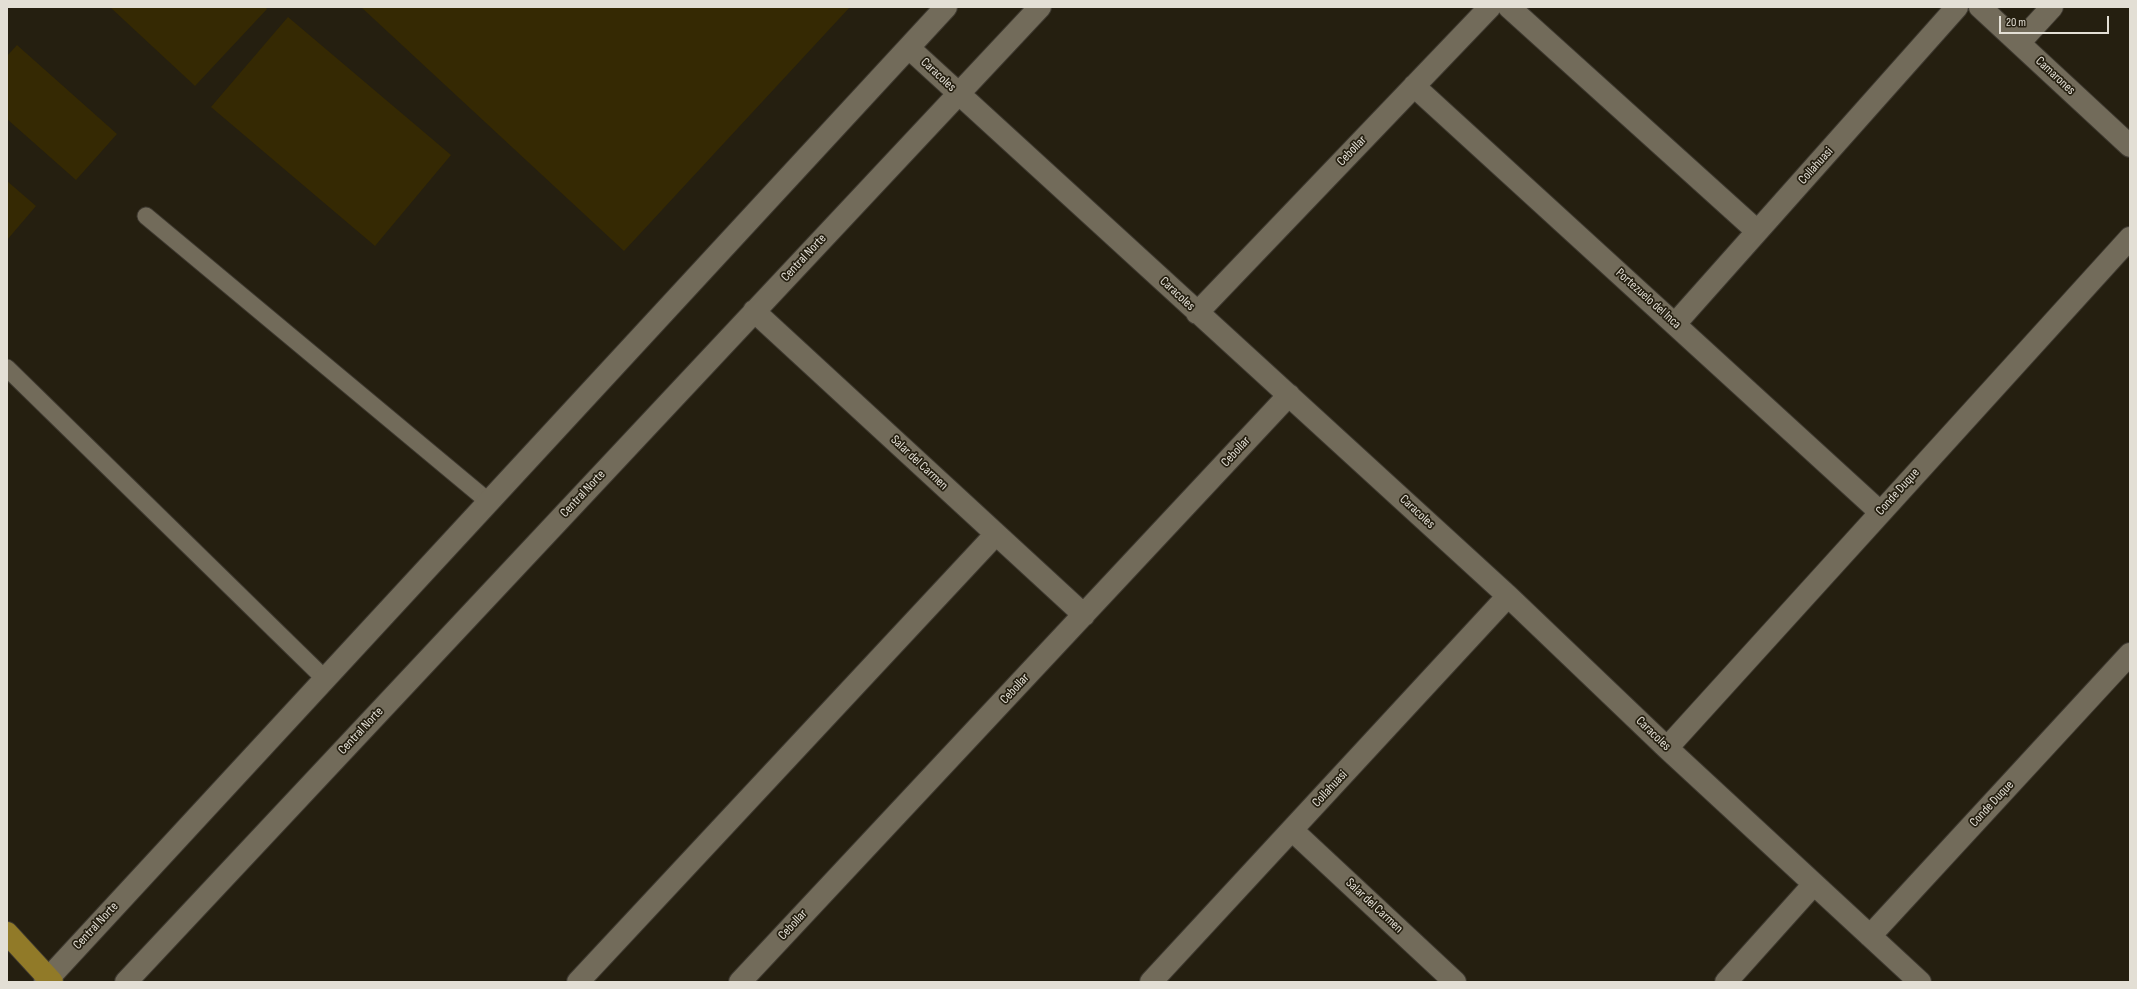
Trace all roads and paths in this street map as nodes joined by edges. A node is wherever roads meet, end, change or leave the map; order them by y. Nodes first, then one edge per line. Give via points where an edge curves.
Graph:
1 (946, 7) edge
2 (1040, 7) edge
3 (1490, 7) edge
4 (1509, 7) edge
5 (1956, 7) edge
6 (1980, 7) edge
7 (2052, 7) edge
8 (2019, 43) junction
9 (909, 48) junction
10 (1414, 86) junction
11 (958, 94) junction
12 (2130, 146) edge
13 (146, 216) dead end
14 (1757, 231) junction
15 (2130, 238) edge
16 (754, 311) junction
17 (1197, 313) junction
18 (1675, 324) junction
19 (7, 368) edge
20 (1289, 395) junction
21 (489, 502) junction
22 (1880, 512) junction
23 (996, 534) junction
24 (1508, 596) junction
25 (1084, 615) junction
26 (2130, 654) edge
27 (326, 679) junction
28 (1667, 748) junction
29 (1292, 830) junction
30 (1814, 884) junction
31 (7, 933) edge
32 (1870, 936) junction
33 (48, 981) edge
34 (126, 982) edge
35 (578, 982) edge
36 (740, 982) edge
37 (1151, 982) edge
38 (1455, 982) edge
39 (1726, 982) edge
40 (1920, 982) edge

1 - 9 street, Central Norte
2 - 11 street, Central Norte
3 - 10 street, Cebollar
4 - 14 street
5 - 14 street, Collahuasi
6 - 8 street, Camarones
7 - 8 street
8 - 12 street, Camarones
9 - 11 street, Caracoles
9 - 21 street, Central Norte
10 - 17 street, Cebollar
10 - 18 street, Portezuelo del Inca
11 - 16 street, Central Norte
11 - 17 street, Caracoles
13 - 21 lane
14 - 18 street, Collahuasi
15 - 22 street, Conde Duque
16 - 23 street, Salar del Carmen
16 - 34 street, Central Norte
17 - 20 street, Caracoles
18 - 22 street, Portezuelo del Inca
19 - 27 lane
20 - 24 street, Caracoles
20 - 25 street, Cebollar
21 - 27 street, Central Norte
22 - 28 street, Conde Duque
23 - 25 street, Salar del Carmen
23 - 35 street
24 - 28 street, Caracoles
24 - 29 street, Collahuasi
25 - 36 street, Cebollar
26 - 32 street, Conde Duque
27 - 33 street, Central Norte
28 - 30 street, Caracoles
29 - 37 street, Collahuasi
29 - 38 street, Salar del Carmen
30 - 32 street, Caracoles
30 - 39 street
31 - 33 main road
32 - 40 street, Caracoles

